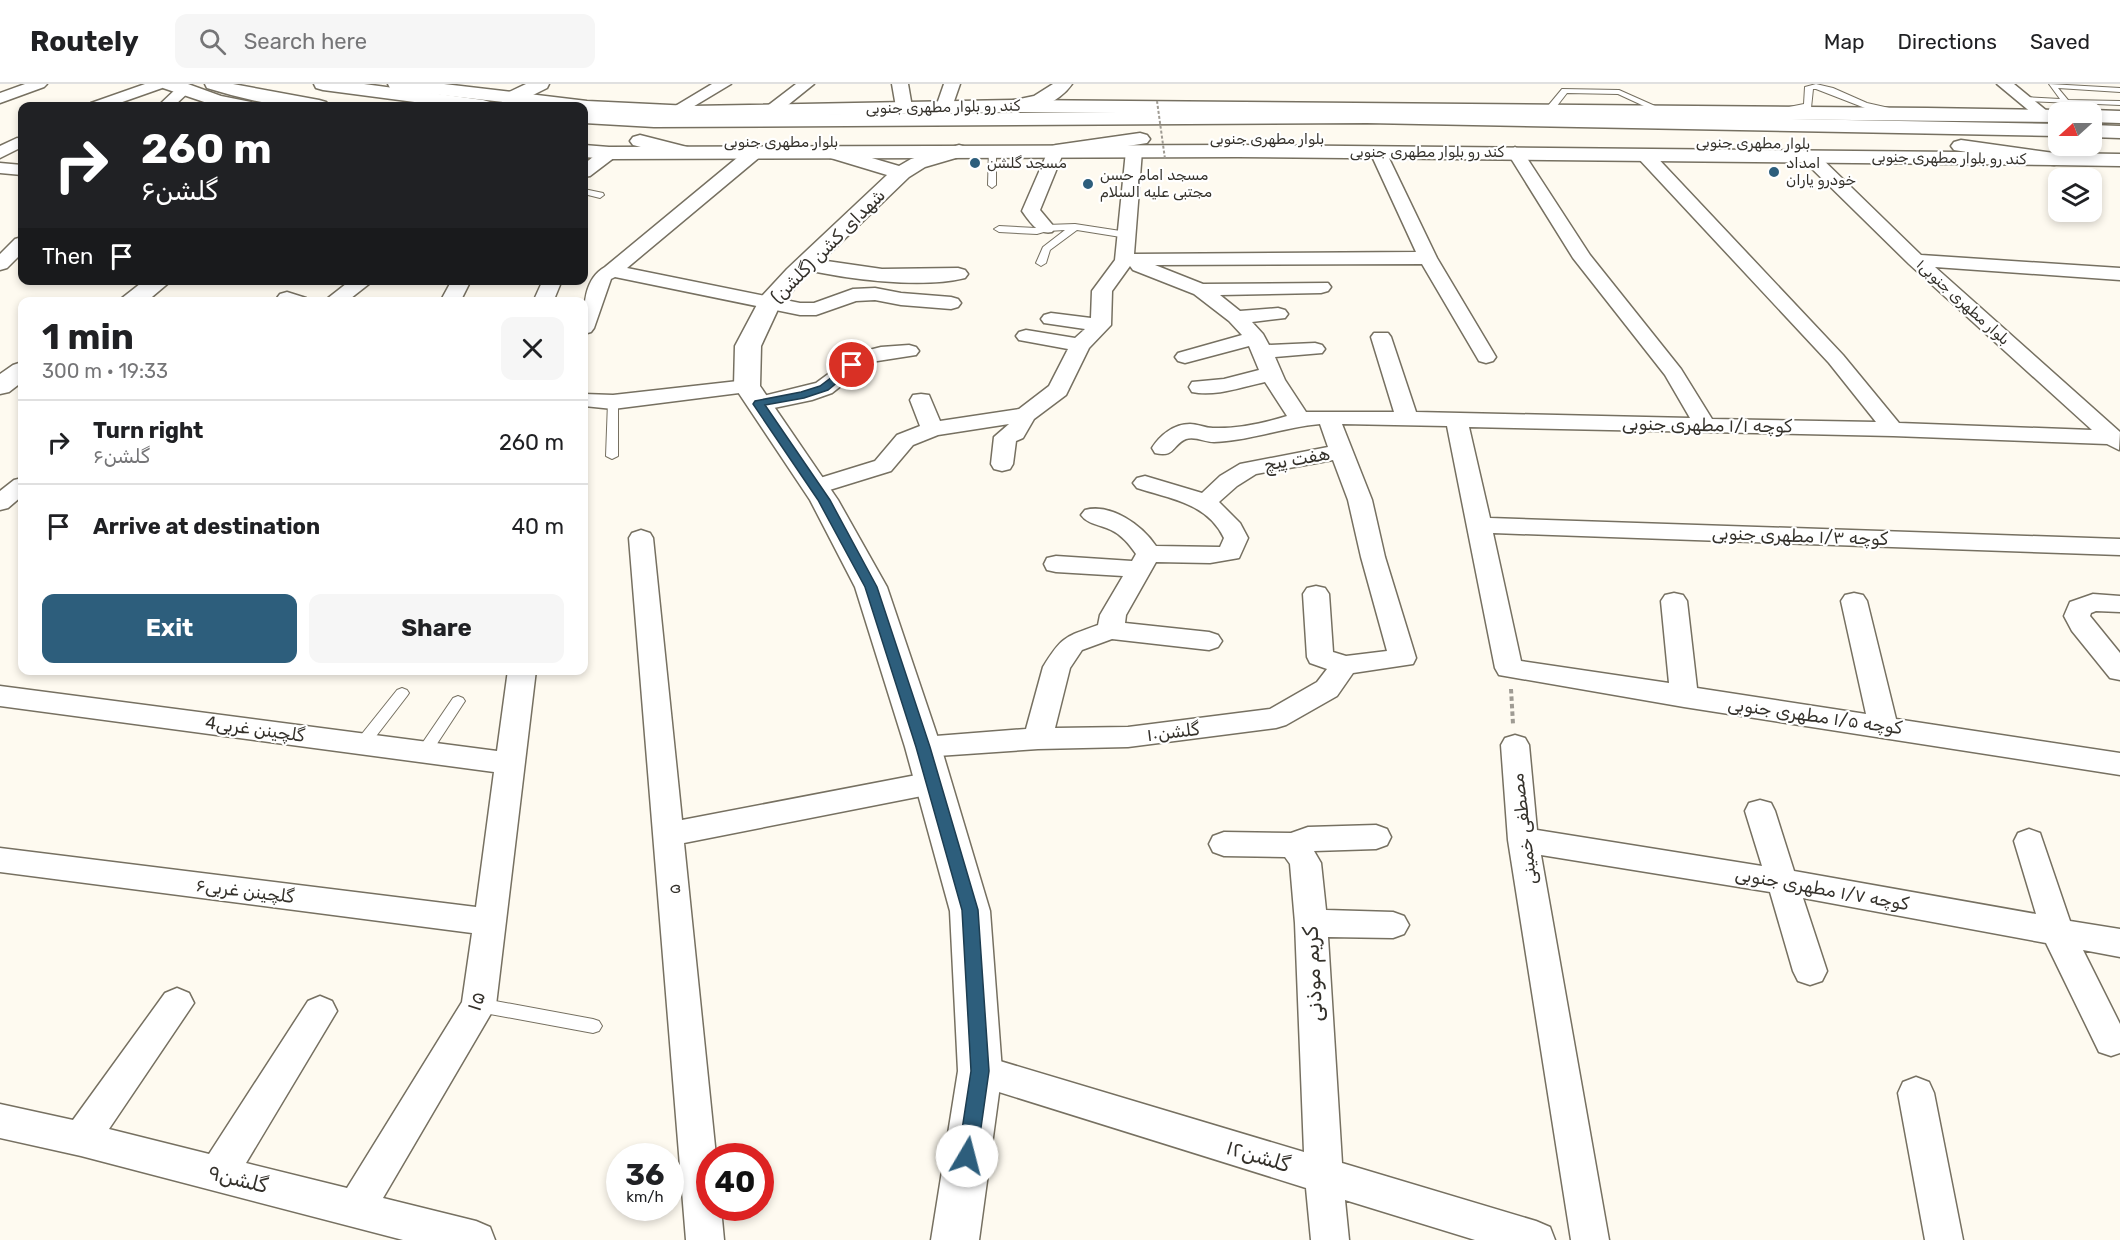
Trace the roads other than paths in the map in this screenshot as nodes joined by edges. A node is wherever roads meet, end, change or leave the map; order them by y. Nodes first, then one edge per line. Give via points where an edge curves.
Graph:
1 (39, 84) edge
2 (160, 84) edge
3 (214, 84) edge
4 (323, 84) edge
5 (397, 84) edge
6 (403, 84) edge
7 (540, 84) edge
8 (723, 84) edge
9 (806, 84) edge
10 (900, 84) edge
11 (952, 84) edge
12 (1065, 84) edge
13 (2005, 84) edge
14 (176, 87) edge
15 (2120, 90) edge
16 (0, 98) edge
17 (510, 99) junction
18 (2024, 99) junction
19 (108, 102) edge
20 (167, 102) edge
21 (230, 102) edge
22 (296, 102) edge
23 (454, 102) edge
24 (537, 102) edge
25 (2055, 102) edge
26 (2120, 103) edge
27 (1012, 106) junction
28 (1097, 106) junction
29 (588, 107) edge
30 (904, 107) junction
31 (944, 107) junction
32 (2102, 107) edge
33 (1314, 108) junction
34 (675, 111) junction
35 (2048, 111) edge
36 (2048, 111) edge
37 (1776, 112) junction
38 (761, 113) junction
39 (2048, 116) edge
40 (2048, 116) edge
41 (2102, 116) edge
42 (588, 117) edge
43 (1366, 117) junction
44 (2120, 117) edge
45 (1927, 121) junction
46 (588, 138) edge
47 (640, 141) junction
48 (17, 143) dead end
49 (1137, 145) junction
50 (588, 151) edge
51 (959, 151) junction
52 (992, 151) junction
53 (1056, 151) junction
54 (2048, 151) edge
55 (684, 152) junction
56 (755, 152) junction
57 (831, 152) junction
58 (1378, 152) junction
59 (1515, 152) junction
60 (2048, 152) edge
61 (0, 153) edge
62 (609, 153) junction
63 (1644, 154) junction
64 (1809, 156) junction
65 (2088, 156) edge
66 (2120, 160) edge
67 (0, 168) edge
68 (588, 169) edge
69 (18, 170) edge
70 (902, 173) junction
71 (992, 185) dead end
72 (588, 193) edge
73 (600, 195) dead end
74 (999, 228) dead end
75 (1046, 228) junction
76 (1075, 228) junction
77 (1127, 235) junction
78 (18, 247) edge
79 (1428, 258) junction
80 (1124, 260) junction
81 (1916, 260) junction
82 (1041, 263) dead end
83 (0, 264) edge
84 (806, 264) junction
85 (588, 266) edge
86 (608, 274) junction
87 (958, 274) dead end
88 (2120, 274) edge
89 (154, 285) edge
90 (358, 285) edge
91 (1321, 287) dead end
92 (1201, 290) junction
93 (136, 297) edge
94 (340, 297) edge
95 (769, 302) junction
96 (951, 303) dead end
97 (816, 309) junction
98 (851, 314) dead end
99 (1278, 314) dead end
100 (1236, 317) junction
101 (588, 319) edge
102 (1051, 319) dead end
103 (1101, 324) junction
104 (1026, 336) dead end
105 (1380, 337) dead end
106 (1080, 345) junction
107 (1259, 345) junction
108 (1315, 349) dead end
109 (909, 351) dead end
110 (1185, 357) dead end
111 (1486, 357) dead end
112 (18, 373) edge
113 (1271, 374) junction
114 (0, 386) edge
115 (1200, 387) dead end
116 (753, 395) junction
117 (588, 400) edge
118 (921, 400) dead end
119 (613, 402) junction
120 (1328, 417) junction
121 (1300, 419) junction
122 (1407, 419) junction
123 (1457, 420) junction
124 (1028, 424) junction
125 (1706, 426) junction
126 (933, 429) junction
127 (1893, 429) junction
128 (2117, 441) edge
129 (1163, 448) dead end
130 (1341, 450) junction
131 (612, 456) dead end
132 (1002, 464) dead end
133 (1145, 483) dead end
134 (16, 487) edge
135 (815, 487) junction
136 (1206, 502) junction
137 (0, 504) edge
138 (1093, 515) dead end
139 (1480, 525) junction
140 (1231, 528) junction
141 (1259, 532) dead end
142 (641, 538) dead end
143 (2120, 548) edge
144 (1143, 561) junction
145 (1056, 564) dead end
146 (1316, 594) dead end
147 (1854, 600) dead end
148 (1674, 601) dead end
149 (2120, 604) edge
150 (1110, 630) junction
151 (1209, 640) dead end
152 (1345, 665) junction
153 (2120, 671) edge
154 (521, 675) edge
155 (402, 693) dead end
156 (0, 696) edge
157 (1684, 697) junction
158 (458, 701) dead end
159 (1883, 725) junction
160 (1038, 739) junction
161 (362, 744) junction
162 (1515, 745) road end
163 (923, 747) junction
164 (424, 752) junction
165 (510, 763) junction
166 (2120, 764) edge
167 (932, 783) junction
168 (1760, 811) dead end
169 (669, 834) junction
170 (1376, 837) dead end
171 (1523, 840) junction
172 (2029, 841) dead end
173 (1224, 844) dead end
174 (1294, 845) junction
175 (0, 860) edge
176 (1784, 882) junction
177 (489, 922) junction
178 (1311, 922) junction
179 (1393, 924) dead end
180 (2057, 931) junction
181 (2120, 943) edge
182 (1810, 971) dead end
183 (177, 1003) dead end
184 (479, 1005) junction
185 (320, 1011) dead end
186 (593, 1026) dead end
187 (2111, 1041) dead end
188 (980, 1071) junction
189 (1916, 1093) dead end
190 (0, 1121) edge
191 (81, 1138) junction
192 (218, 1174) junction
193 (1323, 1176) junction
194 (356, 1208) junction
195 (1529, 1239) edge
196 (476, 1240) edge
197 (705, 1240) edge
198 (955, 1240) edge
199 (1330, 1240) edge
200 (1590, 1240) edge
201 (1944, 1240) edge

1 - 16 street
2 - 19 street
3 - 22 main road
4 - 23 main road
5 - 6 main road, کند رو بلوار مطهری جنوبی
6 - 17 main road, کند رو بلوار مطهری جنوبی
7 - 17 main road
8 - 34 street
9 - 38 street
10 - 30 street
11 - 31 street
12 - 27 main road via 1050,97
12 - 28 main road
13 - 18 street
14 - 20 street
14 - 21 main road
15 - 25 lane via 2052,85
17 - 24 main road, کند رو بلوار مطهری جنوبی
18 - 35 street
18 - 36 lane
26 - 32 lane
27 - 28 main road, کند رو بلوار مطهری جنوبی
27 - 31 main road, کند رو بلوار مطهری جنوبی
28 - 33 main road, کند رو بلوار مطهری جنوبی
29 - 34 main road, کند رو بلوار مطهری جنوبی
30 - 31 main road, کند رو بلوار مطهری جنوبی
30 - 38 main road, کند رو بلوار مطهری جنوبی
33 - 37 main road, کند رو بلوار مطهری جنوبی
33 - 43 main road
34 - 38 main road, کند رو بلوار مطهری جنوبی
37 - 45 main road, کند رو بلوار مطهری جنوبی
37 - 45 lane via 1808,106 1809,87 1815,85 1864,105
38 - 42 main road, بلوار مطهری جنوبی via 654,121
38 - 43 main road, بلوار مطهری جنوبی
39 - 45 main road
40 - 45 main road
41 - 44 main road
43 - 45 main road, بلوار مطهری جنوبی
46 - 47 main road, بلوار مطهری جنوبی
47 - 49 main road, بلوار مطهری جنوبی
47 - 55 main road
48 - 61 street
49 - 53 main road, کند رو بلوار مطهری جنوبی
49 - 54 main road, بلوار مطهری جنوبی via 1951,145
49 - 58 main road, کند رو بلوار مطهری جنوبی
49 - 77 street
50 - 62 main road, کند رو بلوار مطهری جنوبی
51 - 52 main road, کند رو بلوار مطهری جنوبی
51 - 57 main road, کند رو بلوار مطهری جنوبی
51 - 70 main road, شهدای کشن (گلشن) via 918,163
52 - 53 main road, کند رو بلوار مطهری جنوبی
52 - 71 lane
53 - 75 street via 1031,211
55 - 56 main road, کند رو بلوار مطهری جنوبی
55 - 62 main road, کند رو بلوار مطهری جنوبی
56 - 57 main road, کند رو بلوار مطهری جنوبی
56 - 86 street
57 - 70 main road, شهدای کشن (گلشن)
58 - 59 main road, کند رو بلوار مطهری جنوبی
58 - 79 street
59 - 63 main road, کند رو بلوار مطهری جنوبی
59 - 125 street via 1581,258 1674,373
60 - 64 main road, کند رو بلوار مطهری جنوبی
62 - 68 street
63 - 64 main road, کند رو بلوار مطهری جنوبی
63 - 127 street via 1836,359
64 - 81 street, ۱بلوار مطهری جنوبی
65 - 66 main road
67 - 69 street
70 - 84 main road, شهدای کشن (گلشن)
72 - 73 lane
74 - 75 lane
75 - 76 lane
76 - 77 lane
76 - 82 lane via 1046,249
77 - 80 street
78 - 83 street
79 - 80 street
79 - 111 street
80 - 92 street
80 - 103 street via 1102,291
81 - 88 street
81 - 128 street, ۱بلوار مطهری جنوبی
84 - 87 street via 886,275
84 - 95 main road, شهدای کشن (گلشن)
85 - 86 street
86 - 95 street
86 - 101 street
89 - 93 main road
90 - 94 street
91 - 92 street
92 - 100 street
95 - 97 street
95 - 116 main road, شهدای کشن (گلشن) via 748,346
96 - 97 street via 874,294 853,295
97 - 98 street
99 - 100 street
100 - 107 street
102 - 103 street
103 - 106 street
104 - 106 street
105 - 122 street
106 - 124 street via 1058,390
107 - 108 street
107 - 110 street
107 - 113 street
109 - 116 street via 864,357 824,388 804,395
112 - 114 main road
113 - 115 street
113 - 121 street
116 - 119 street
116 - 135 main road
117 - 119 street
118 - 126 street
119 - 131 lane
120 - 121 street, کوچه ۱/۱ مطهری جنوبی
120 - 122 street, کوچه ۱/۱ مطهری جنوبی
120 - 130 street
121 - 129 street, کوچه ۱/۱ مطهری جنوبی via 1271,428 1213,435 1189,431 1176,435
122 - 123 street, کوچه ۱/۱ مطهری جنوبی
123 - 125 street, کوچه ۱/۱ مطهری جنوبی
123 - 139 street
124 - 126 street
124 - 132 street via 1005,436
125 - 127 street, کوچه ۱/۱ مطهری جنوبی
126 - 135 street via 906,440 883,466
127 - 128 street, کوچه ۱/۱ مطهری جنوبی
130 - 136 street, هفت پیچ via 1316,459 1252,467
130 - 152 street via 1403,658
133 - 136 street
134 - 137 street
135 - 163 main road via 871,587
136 - 140 street
138 - 144 street via 1128,527 1140,539
139 - 143 street, کوچه ۱/۳ مطهری جنوبی
139 - 157 street, کوچه ۱/۵ مطهری جنوبی via 1509,668
140 - 141 street
140 - 144 street via 1236,538 1230,553
142 - 169 street, ۵
144 - 145 street
144 - 150 street via 1113,615
146 - 152 street via 1320,657
147 - 159 street
148 - 157 street
149 - 153 street via 2084,604 2077,616
150 - 151 street
150 - 160 street via 1073,644 1057,668
152 - 160 street, گلشن۱۰ via 1327,689 1276,718 1128,737
154 - 165 street, ۱۵
155 - 161 lane
156 - 161 street, 4گلچینن غربی
157 - 159 street, کوچه ۱/۵ مطهری جنوبی
158 - 164 lane
159 - 166 street, کوچه ۱/۵ مطهری جنوبی
160 - 163 street, گلشن۱۰
161 - 164 street, 4گلچینن غربی
162 - 171 street, مصطفی خمینی
163 - 167 main road
164 - 165 street, 4گلچینن غربی
165 - 177 street, ۱۵
167 - 169 street
167 - 188 main road via 970,910
168 - 176 street
169 - 197 street, ۵
170 - 174 street via 1308,839
171 - 176 street, کوچه ۱/۷ مطهری جنوبی
171 - 200 street, مصطفی خمینی
172 - 180 street
173 - 174 street
174 - 178 street, کریم موذنی via 1305,863
175 - 177 street, گلچینن غربی۶
176 - 180 street, کوچه ۱/۷ مطهری جنوبی
176 - 182 street
177 - 184 street, ۱۵
178 - 179 street
178 - 193 street, کریم موذنی
180 - 181 street, کوچه ۱/۷ مطهری جنوبی
180 - 187 street
183 - 191 street
184 - 186 lane
184 - 194 street, ۱۵
185 - 192 street
188 - 193 street, گلشن۱۲
188 - 198 main road
189 - 201 street
190 - 191 street, گلشن۹
191 - 192 street, گلشن۹
192 - 194 street, گلشن۹
193 - 195 street, گلشن۱۲
193 - 199 street, کریم موذنی
194 - 196 street, گلشن۹

